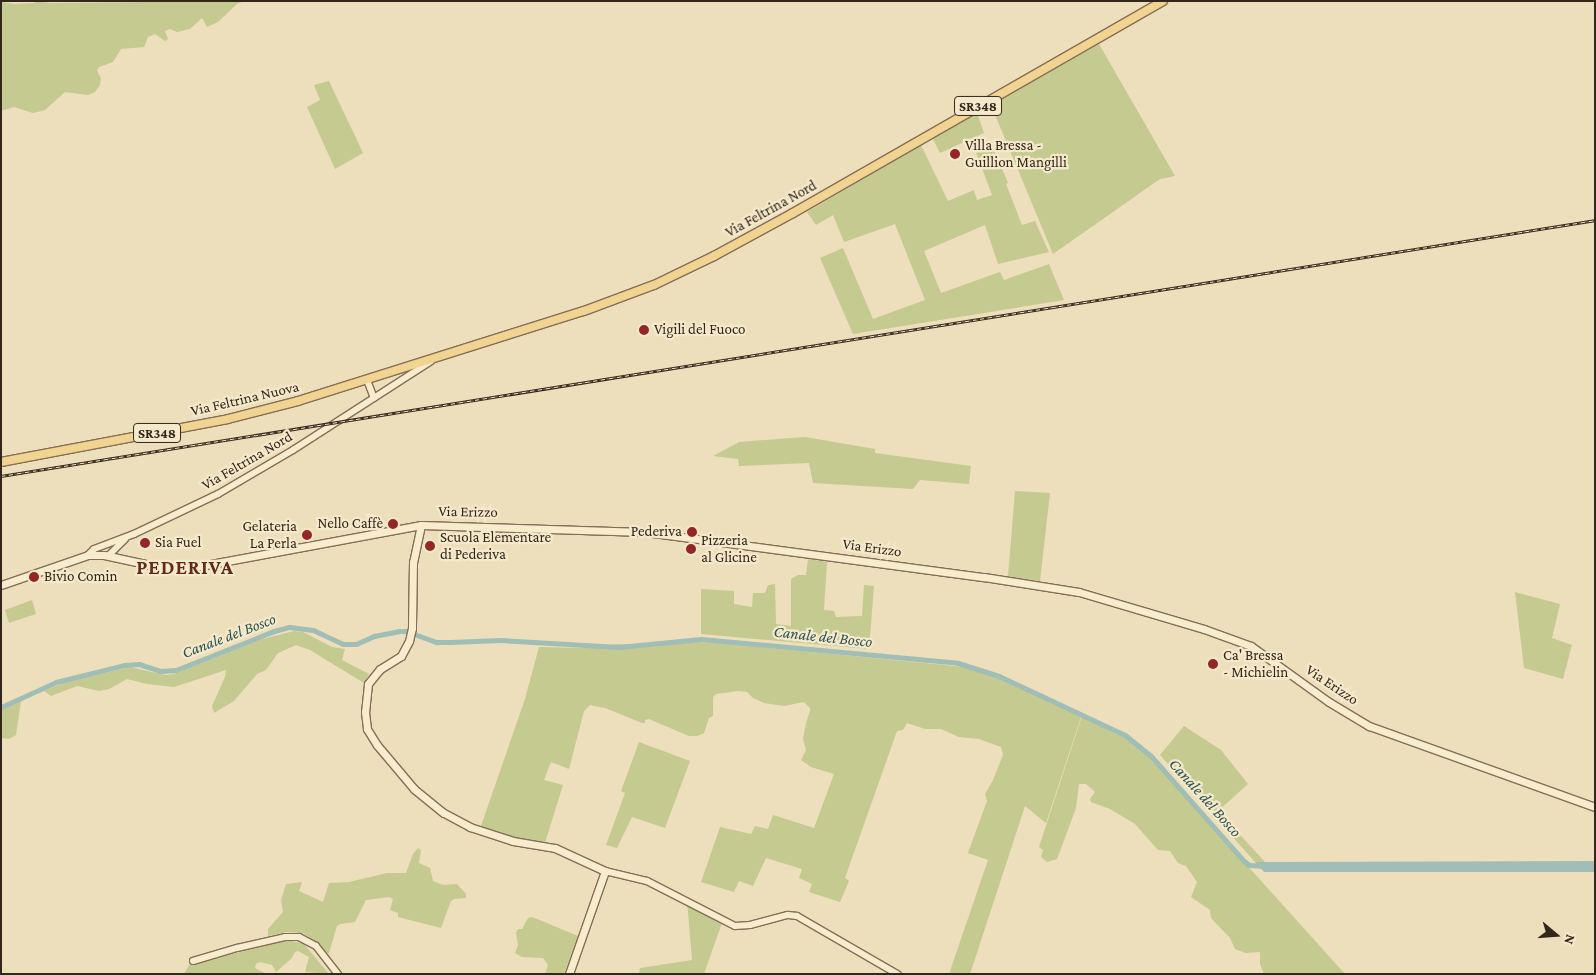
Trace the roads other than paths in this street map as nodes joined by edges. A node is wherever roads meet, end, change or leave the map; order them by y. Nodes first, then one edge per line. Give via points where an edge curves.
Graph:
1 (1163, 1) edge
2 (433, 359) junction
3 (367, 380) junction
4 (374, 398) junction
5 (1, 462) edge
6 (421, 524) junction
7 (127, 537) junction
8 (107, 544) junction
9 (120, 544) junction
10 (88, 555) junction
11 (106, 555) junction
12 (133, 561) junction
13 (1, 585) edge
14 (1595, 807) edge
15 (605, 872) junction
16 (193, 961) dead end
17 (338, 974) edge
18 (569, 974) edge
19 (897, 974) edge

1 - 2 main road, Via Feltrina Nord / SR348 via 714,256 654,285
2 - 3 main road, Via Feltrina Nuova / SR348
2 - 4 street, Via Feltrina Nord
3 - 4 street
3 - 5 main road, Via Feltrina Nuova / SR348 via 228,420
4 - 7 street, Via Feltrina Nord via 218,494
6 - 12 main road, Via Erizzo via 200,566 155,566
6 - 14 main road, Via Erizzo via 645,532 1070,590 1251,646 1329,702 1369,726
6 - 15 main road via 413,562 411,634 405,652 376,673 368,684 367,729 419,794 455,820 513,842 555,848
7 - 8 street, Via Feltrina Nord
7 - 9 street, Via Feltrina Nord
8 - 10 street, Via Feltrina Nord
8 - 11 street
9 - 11 street, Via Feltrina Nord
9 - 12 street via 122,556
10 - 11 main road, Via Erizzo
10 - 13 main road, Via Feltrina Nord
11 - 12 main road, Via Erizzo
15 - 18 main road
15 - 19 street via 647,881 735,926 796,916
16 - 17 street via 285,937 299,937 316,946

